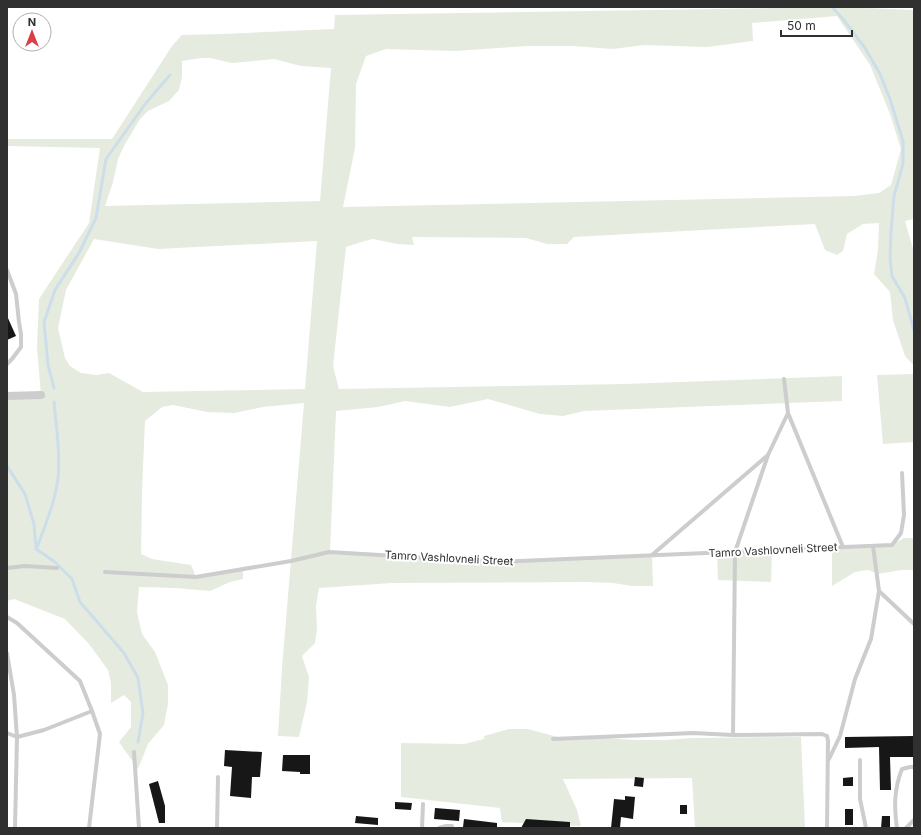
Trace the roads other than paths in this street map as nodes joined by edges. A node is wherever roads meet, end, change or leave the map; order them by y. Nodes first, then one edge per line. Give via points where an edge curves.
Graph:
1 (7, 270) edge
2 (7, 364) edge
3 (784, 378) dead end
4 (41, 395) dead end
5 (7, 396) edge
6 (788, 413) junction
7 (768, 455) junction
8 (902, 473) dead end
9 (873, 546) junction
10 (843, 547) junction
11 (735, 552) junction
12 (652, 556) junction
13 (7, 568) edge
14 (57, 568) dead end
15 (105, 572) dead end
16 (879, 590) junction
17 (7, 617) edge
18 (914, 624) edge
19 (7, 653) edge
20 (92, 711) junction
21 (7, 733) edge
22 (733, 735) junction
23 (17, 737) junction
24 (553, 738) dead end
25 (134, 752) dead end
26 (860, 760) dead end
27 (828, 761) junction
28 (914, 767) edge
29 (218, 777) dead end
30 (423, 804) dead end
31 (914, 820) edge
32 (452, 826) dead end
33 (15, 828) edge
34 (89, 828) edge
35 (139, 828) edge
36 (217, 828) edge
37 (422, 828) edge
38 (439, 828) edge
39 (827, 828) edge
40 (866, 828) edge
41 (896, 828) edge
42 (906, 828) edge

1 - 2 lane via 16,294 21,334 21,347
3 - 6 lane
4 - 5 street
6 - 7 lane
6 - 10 lane
7 - 11 lane
7 - 12 lane
8 - 9 lane, Tamro Vashlovneli Street via 904,514 901,533 892,545
9 - 10 lane, Tamro Vashlovneli Street
9 - 16 lane
10 - 11 lane, Tamro Vashlovneli Street
11 - 12 lane, Tamro Vashlovneli Street
11 - 22 lane
12 - 15 lane, Tamro Vashlovneli Street via 498,562 330,552 196,577
13 - 14 lane
16 - 18 lane
16 - 27 lane via 871,639 855,679 840,736
17 - 20 lane via 80,681
19 - 23 lane
20 - 23 lane via 44,730
20 - 34 lane via 100,734
21 - 23 lane
22 - 24 lane
22 - 27 lane via 822,734 827,736
23 - 33 lane
25 - 35 lane
26 - 40 lane via 860,799
27 - 39 lane
28 - 41 lane via 902,769 898,779 894,802
29 - 36 lane
30 - 37 lane
31 - 42 lane
32 - 38 lane

